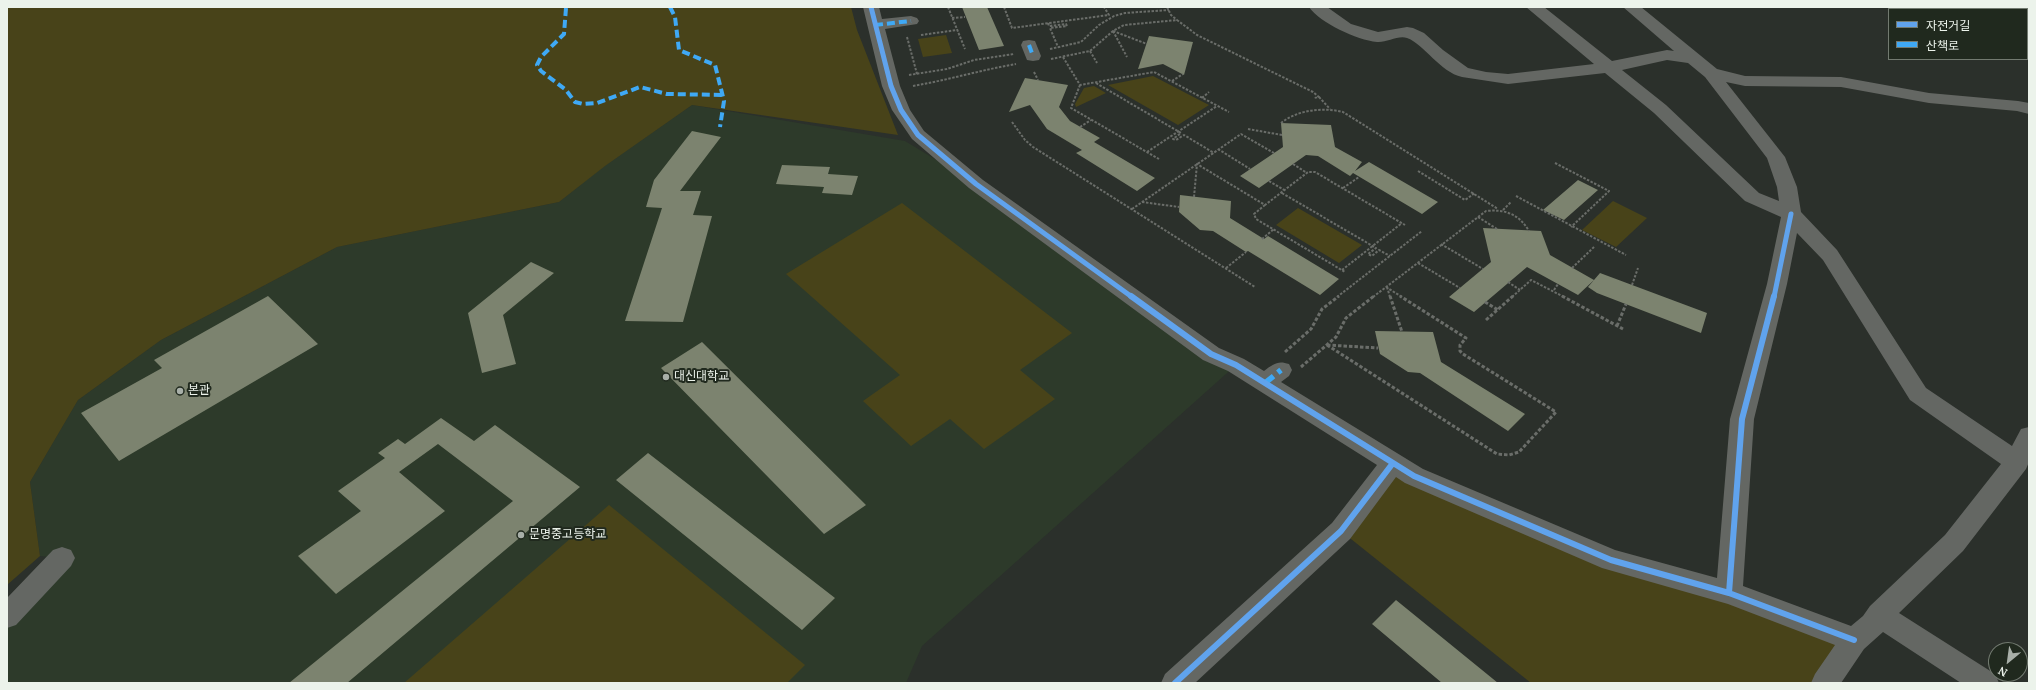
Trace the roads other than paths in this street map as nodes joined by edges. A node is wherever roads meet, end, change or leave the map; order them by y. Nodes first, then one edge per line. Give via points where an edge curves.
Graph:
1 (1317, 7) edge
2 (1534, 7) edge
3 (1632, 7) edge
4 (873, 16) edge
5 (911, 21) dead end
6 (1692, 58) junction
7 (1610, 67) junction
8 (1711, 73) junction
9 (2029, 109) edge
10 (1791, 214) junction
11 (2029, 436) edge
12 (2017, 462) junction
13 (1393, 463) junction
14 (62, 558) dead end
15 (1729, 593) junction
16 (1879, 615) junction
17 (7, 616) edge
18 (1854, 640) junction
19 (1175, 683) edge
20 (1825, 683) edge
21 (1985, 683) edge

1 - 7 street via 1345,27 1378,37 1407,32 1418,37 1462,72 1486,77 1508,79
2 - 7 street
3 - 6 street
4 - 5 street
4 - 13 street via 891,86 901,110 918,135 976,184 1205,349 1236,365 1281,369
6 - 7 street via 1667,55
6 - 8 street
7 - 10 street via 1660,109 1752,196
8 - 9 street via 1746,81 1841,82 1930,98
8 - 10 street via 1776,157 1787,187
10 - 12 street via 1830,255 1918,394
10 - 15 street via 1777,284 1742,419
11 - 12 street
12 - 16 street via 1954,543
13 - 15 street via 1414,476 1611,560
13 - 19 street via 1341,531
14 - 17 street
15 - 18 street
16 - 18 street via 1873,625
16 - 21 street
18 - 20 street

